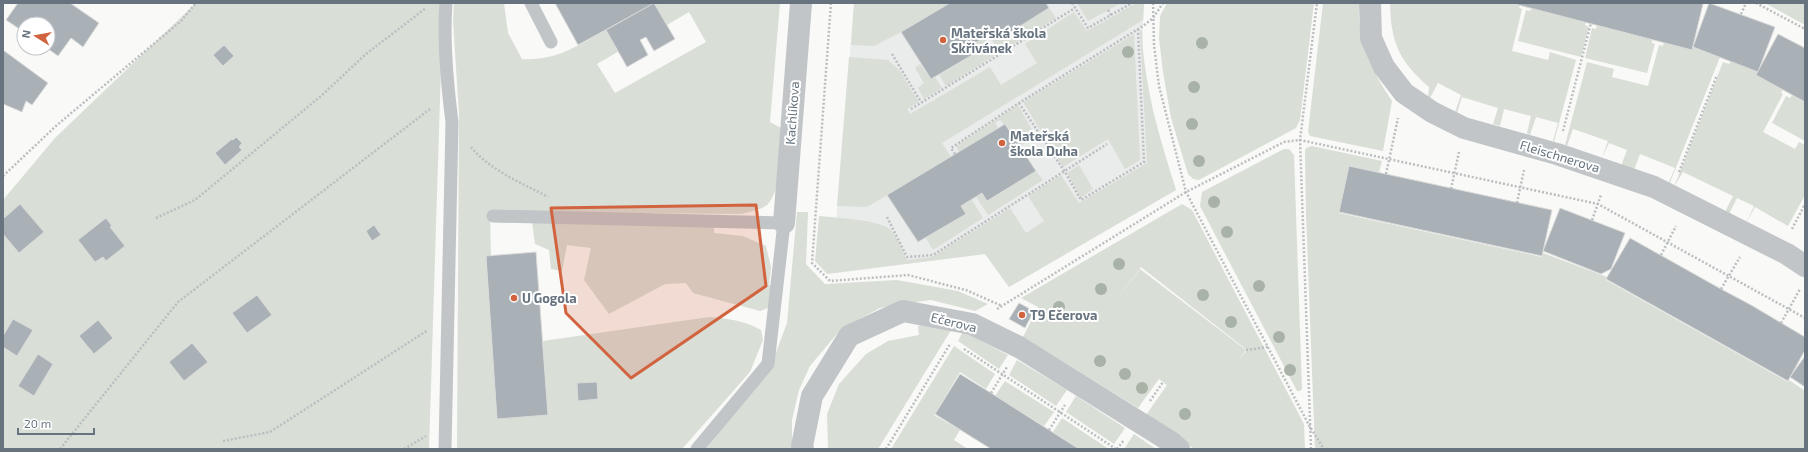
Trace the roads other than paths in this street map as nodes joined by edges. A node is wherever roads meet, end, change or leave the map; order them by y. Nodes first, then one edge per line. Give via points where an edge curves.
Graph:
1 (446, 3) edge
2 (531, 3) edge
3 (801, 3) edge
4 (1370, 3) edge
5 (551, 42) dead end
6 (493, 216) dead end
7 (784, 223) junction
8 (1803, 276) edge
9 (445, 449) edge
10 (697, 449) edge
11 (803, 449) edge
12 (1179, 449) edge

1 - 9 lane via 444,25 452,122
2 - 5 lane
3 - 7 street, Kachlíkova
4 - 8 street, Fleischnerova via 1371,38 1384,67 1404,92 1432,112 1464,128 1556,154 1654,187 1787,254
6 - 7 lane
7 - 10 lane via 768,364
11 - 12 street, Ečerova via 812,396 849,336 903,310 972,324 1019,347

